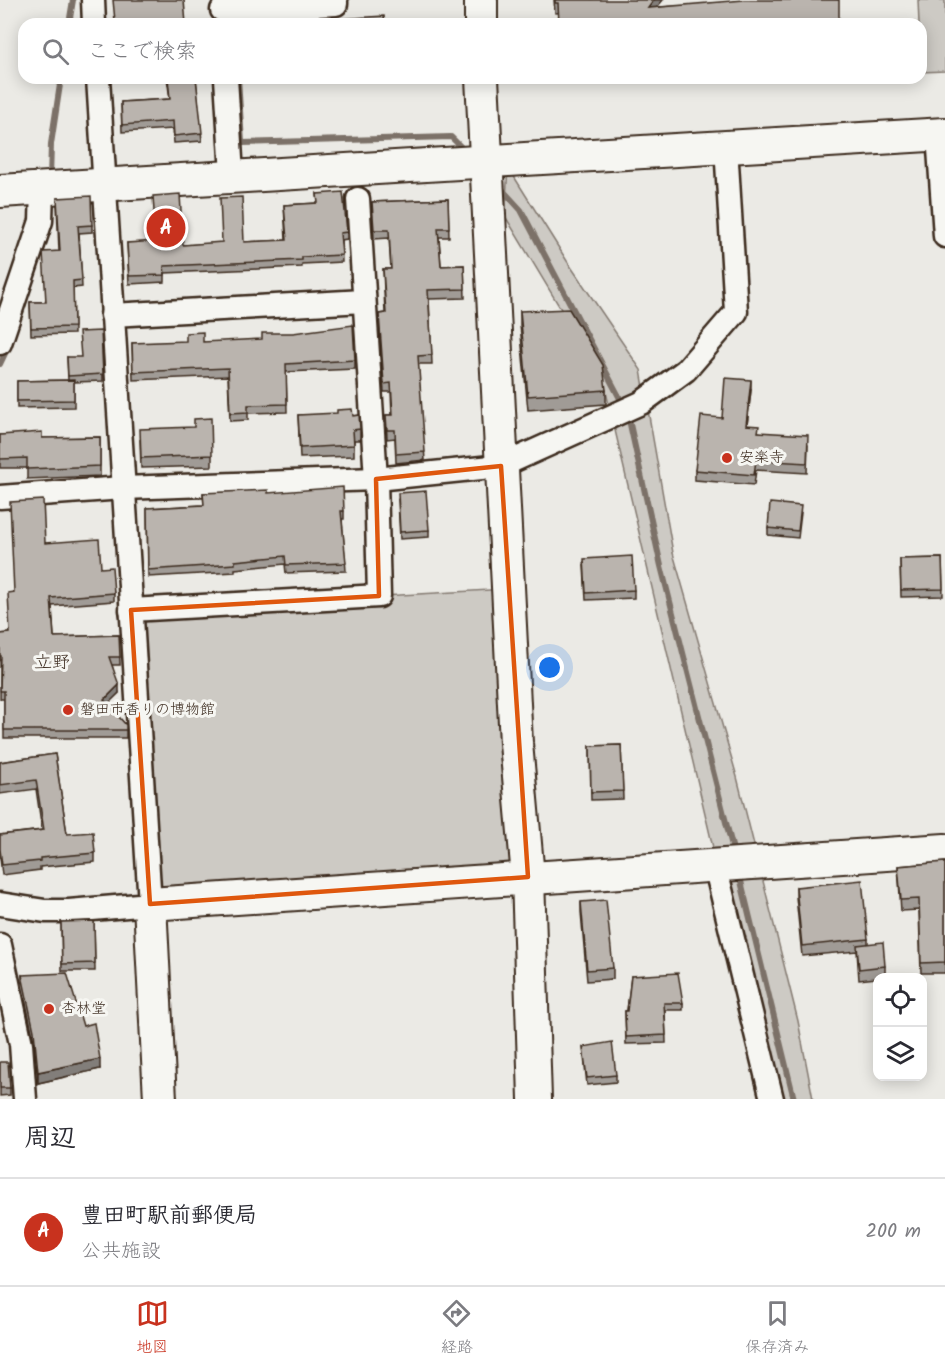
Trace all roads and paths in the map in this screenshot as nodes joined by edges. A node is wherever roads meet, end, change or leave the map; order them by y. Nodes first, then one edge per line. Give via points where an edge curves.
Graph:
1 (93, 0) edge
2 (336, 0) edge
3 (481, 0) edge
4 (222, 12) edge
5 (94, 18) edge
6 (481, 18) edge
7 (98, 84) edge
8 (226, 84) edge
9 (482, 84) edge
10 (941, 134) edge
11 (726, 146) junction
12 (484, 161) junction
13 (232, 175) junction
14 (104, 184) junction
15 (42, 189) junction
16 (0, 191) edge
17 (358, 199) dead end
18 (945, 236) edge
19 (364, 301) junction
20 (112, 315) junction
21 (0, 343) edge
22 (501, 465) junction
23 (376, 479) junction
24 (123, 488) junction
25 (0, 497) edge
26 (131, 610) junction
27 (945, 850) edge
28 (715, 865) junction
29 (528, 878) junction
30 (0, 904) edge
31 (150, 904) junction
32 (0, 945) edge
33 (25, 1099) edge
34 (160, 1099) edge
35 (535, 1099) edge
36 (772, 1099) edge

1 - 5 street
2 - 4 street via 336,4
3 - 6 street
7 - 14 street
8 - 13 street
9 - 12 street
10 - 11 street
10 - 18 street
11 - 12 street
11 - 22 street via 736,312 686,370 642,403
12 - 13 street
12 - 22 street
13 - 14 street
14 - 15 street
14 - 20 street
15 - 16 street
15 - 21 street via 41,221
17 - 19 street
19 - 20 street
19 - 23 street
20 - 24 street
22 - 23 street
22 - 29 street via 516,743
23 - 24 street
23 - 26 street via 379,596
24 - 25 street
24 - 26 street
26 - 31 street
27 - 28 street
28 - 29 street
28 - 36 street
29 - 31 street
29 - 35 street
30 - 31 street via 69,911
31 - 34 street
32 - 33 street via 21,1044

